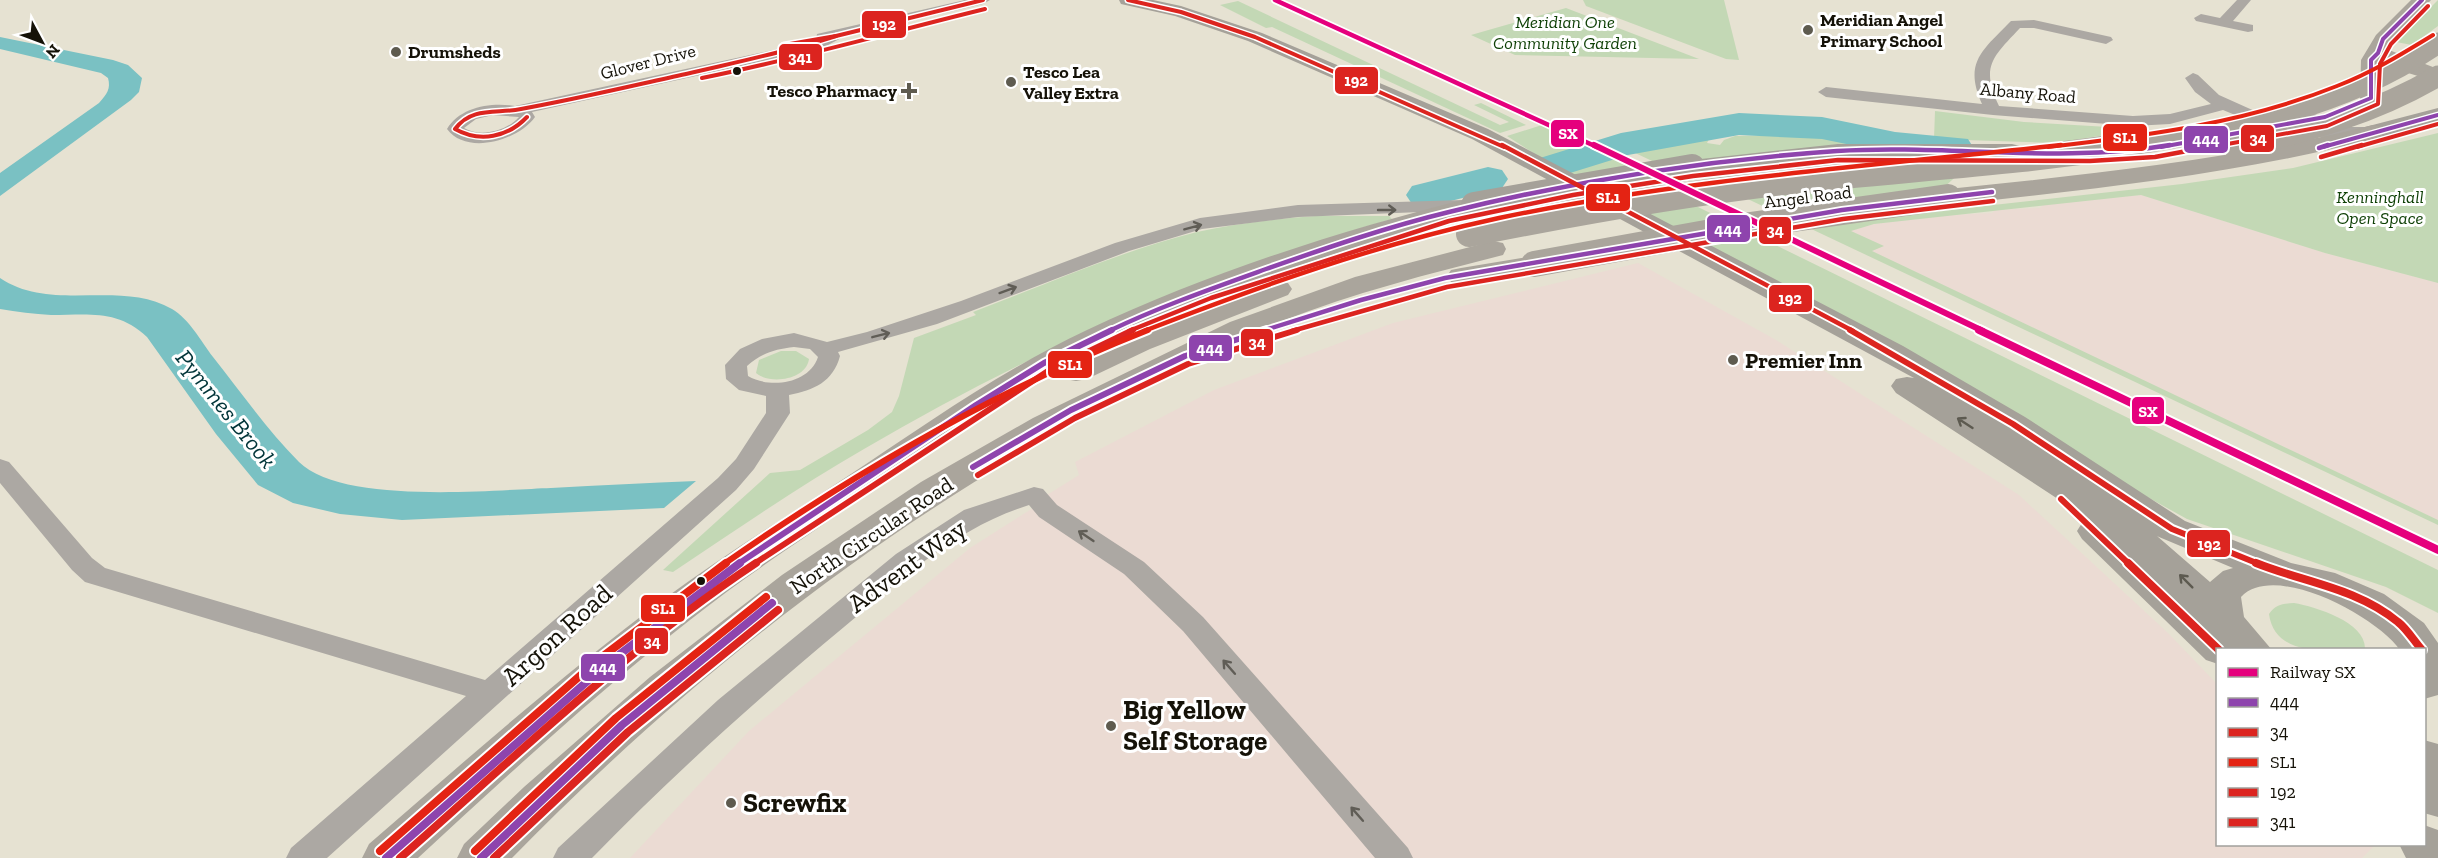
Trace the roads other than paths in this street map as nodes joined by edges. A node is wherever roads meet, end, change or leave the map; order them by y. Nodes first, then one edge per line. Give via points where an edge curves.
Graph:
1 (983, 0) edge
2 (1128, 0) edge
3 (1157, 0) edge
4 (2244, 0) edge
5 (2422, 0) edge
6 (1181, 12) junction
7 (2201, 18) dead end
8 (2223, 23) junction
9 (2248, 28) dead end
10 (2106, 40) dead end
11 (2438, 43) edge
12 (2378, 53) junction
13 (2438, 76) edge
14 (2193, 78) dead end
15 (2438, 86) edge
16 (1826, 92) dead end
17 (2371, 98) junction
18 (2225, 105) junction
19 (1415, 107) junction
20 (1993, 110) junction
21 (521, 114) dead end
22 (2438, 115) edge
23 (2286, 126) junction
24 (2373, 132) junction
25 (1464, 222) junction
26 (824, 349) junction
27 (1185, 356) junction
28 (777, 390) junction
29 (0, 467) edge
30 (2283, 574) junction
31 (2372, 605) junction
32 (2438, 630) edge
33 (2233, 641) edge
34 (2420, 648) edge
35 (2426, 656) edge
36 (2426, 681) edge
37 (492, 693) junction
38 (2426, 743) edge
39 (2438, 758) edge
40 (2426, 763) edge
41 (2438, 799) edge
42 (303, 858) edge
43 (386, 858) edge
44 (481, 858) edge
45 (570, 858) edge
46 (1396, 858) edge

1 - 21 street, Glover Drive via 760,59 730,62 575,99 562,107
2 - 6 main road
3 - 6 main road
4 - 8 street
5 - 12 highway via 2383,39
6 - 19 main road via 1279,46
7 - 8 street
8 - 9 street
10 - 20 street via 2034,24 2016,24 1982,61 1978,77
11 - 25 highway, Angel Road, bridge via 2391,73 2348,91 2256,121 2209,131 2059,154 1709,192 1579,212
12 - 13 highway
12 - 17 highway via 2369,66
13 - 25 highway, Angel Road, bridge via 2363,113 2293,135 2205,153 1664,216
14 - 18 street via 2201,89
15 - 17 main road, Angel Road
16 - 20 street, Albany Road
17 - 23 main road, Angel Road via 2325,117
18 - 20 street, Albany Road via 2153,121
18 - 23 street
19 - 30 main road via 1480,134 1892,352 2013,424 2172,529
33 -> 19 main road via 2014,455 1933,402 1857,358 1665,260 1545,191
22 - 24 main road
23 - 24 street via 2329,133
23 - 25 main road, Angel Road, bridge via 2154,148 2090,152 1879,150 1804,154 1637,176
24 - 27 highway, bridge via 2321,147 2194,168 1761,223 1445,278
26 -> 25 street via 891,332 1137,242 1201,224 1286,212
25 - 27 highway, Angel Road via 1355,286 1239,328
25 - 43 highway, Angel Road via 1139,343 1015,402 841,497 722,576 607,664
26 - 28 street via 828,363 816,377
26 - 28 street via 806,341 779,342 753,350 736,365 737,379 743,384
27 - 44 highway, North Circular Road via 1004,447 842,551 734,632 622,725
28 - 37 street, Argon Road via 778,413 727,484
29 - 37 street via 95,575
30 - 31 main road via 2342,590
30 - 33 main road via 2254,574 2233,580 2222,591 2220,605
31 - 32 main road
31 - 34 main road via 2398,622
35 - 36 main road via 2429,661
37 - 42 street, Argon Road
38 - 39 street
40 - 41 main road
46 -> 45 street, Advent Way via 1193,624 1134,568 1048,511 1034,495 955,526 892,573 745,692 645,782

